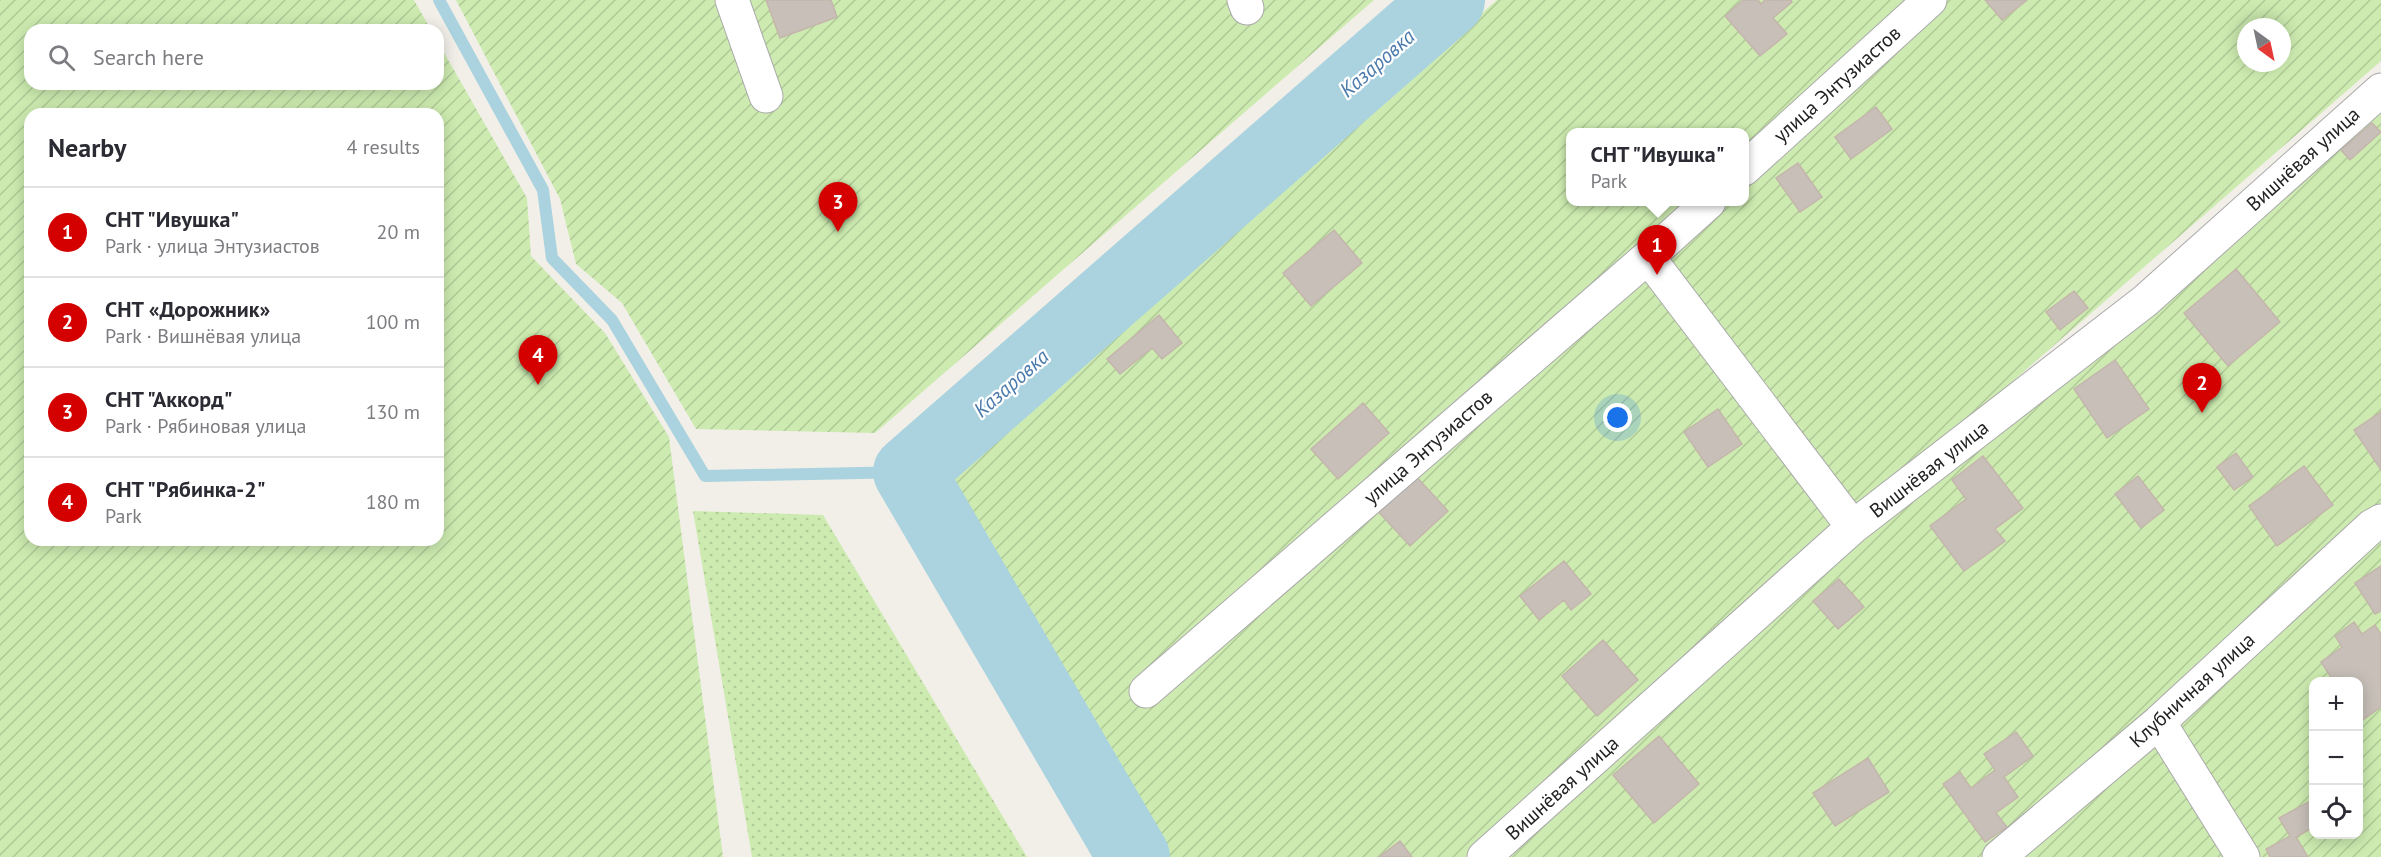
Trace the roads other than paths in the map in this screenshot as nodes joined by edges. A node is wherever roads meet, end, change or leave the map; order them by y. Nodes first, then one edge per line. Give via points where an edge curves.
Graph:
1 (732, 0) edge
2 (1930, 0) edge
3 (2381, 90) edge
4 (766, 96) dead end
5 (1749, 164) edge
6 (1703, 206) edge
7 (1648, 257) junction
8 (1853, 527) junction
9 (2378, 530) edge
10 (1146, 691) dead end
11 (2158, 722) junction
12 (1484, 857) edge
13 (1999, 857) edge
14 (2243, 857) edge

1 - 4 street
2 - 5 street, улица Энтузиастов
3 - 8 street, Вишнёвая улица via 2145,302
6 - 7 street, улица Энтузиастов
7 - 8 street
7 - 10 street, улица Энтузиастов
8 - 12 street, Вишнёвая улица
9 - 11 street, Клубничная улица
11 - 13 street, Клубничная улица
11 - 14 street

